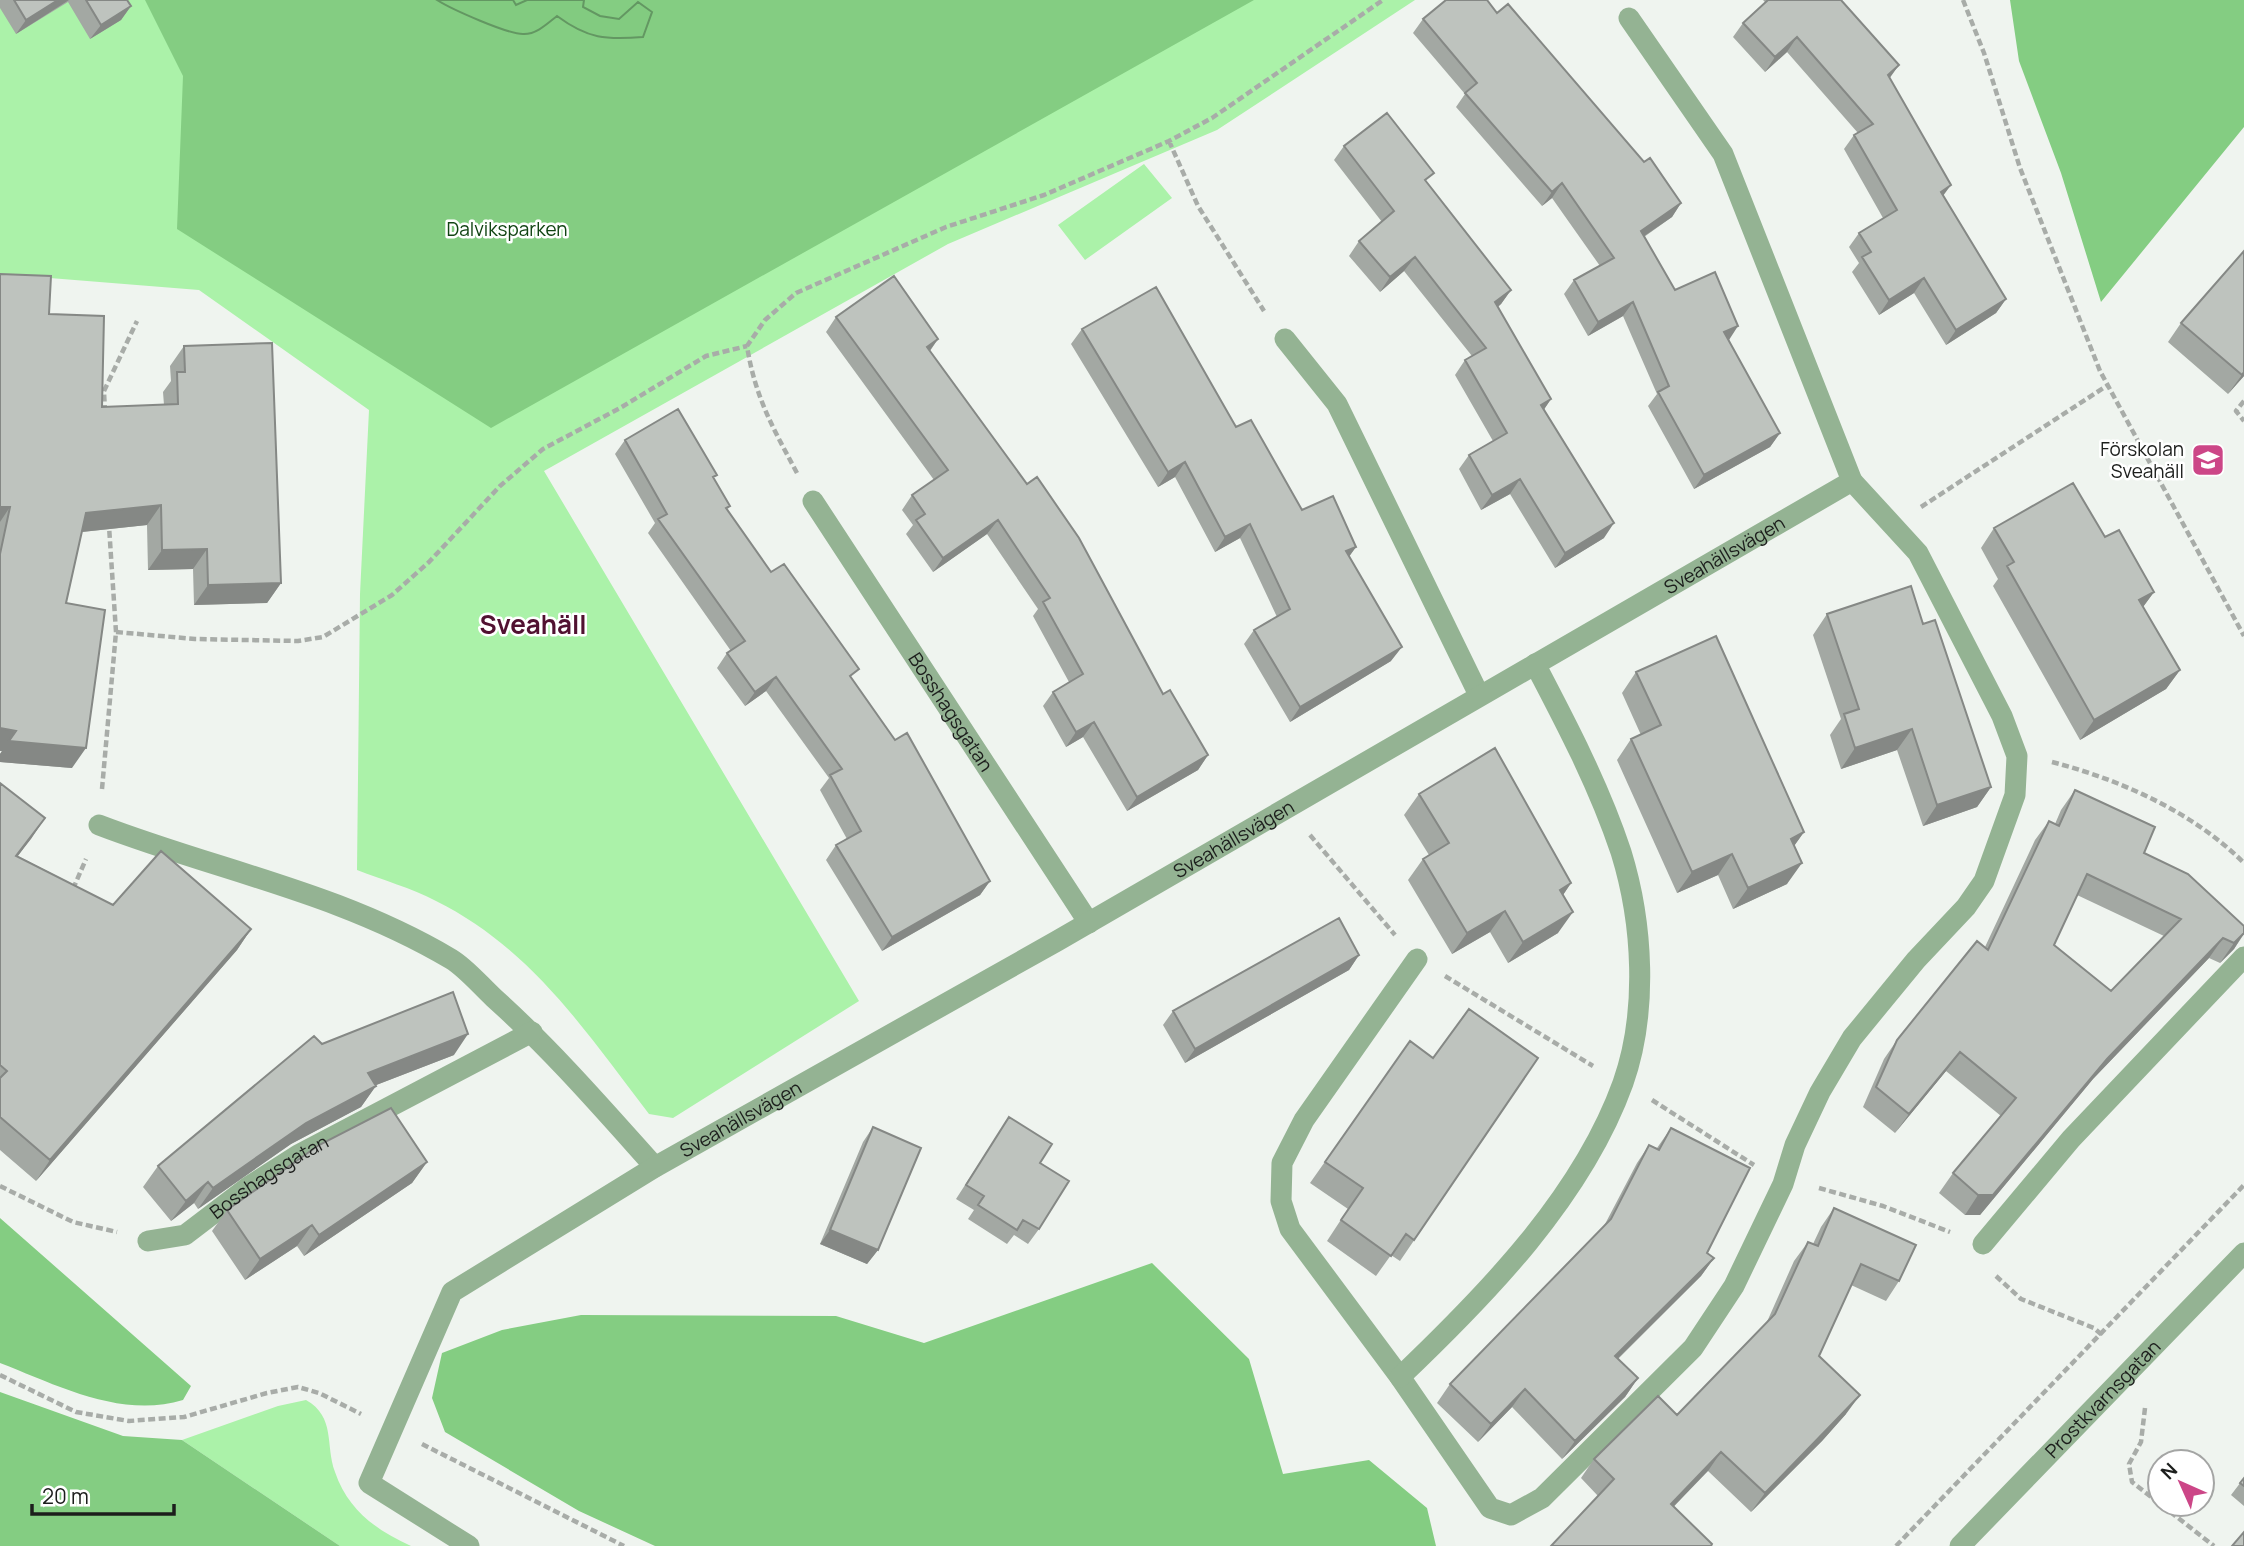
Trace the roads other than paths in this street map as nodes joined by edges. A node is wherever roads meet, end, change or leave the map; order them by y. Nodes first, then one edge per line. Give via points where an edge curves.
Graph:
1 (1629, 18) dead end
2 (1285, 339) road end
3 (1852, 481) junction
4 (813, 501) road end
5 (1535, 664) junction
6 (1479, 695) junction
7 (99, 825) road end
8 (1089, 923) junction
9 (2244, 957) edge
10 (1417, 959) road end
11 (532, 1032) junction
12 (655, 1167) junction
13 (148, 1241) road end
14 (1983, 1244) road end
15 (2244, 1253) edge
16 (1400, 1377) junction
17 (469, 1546) edge
18 (1960, 1546) edge

1 - 3 street via 1723,155
2 - 6 street via 1337,404
3 - 5 street, Sveahällsvägen
3 - 16 street via 1918,553 1996,704 2017,756 2015,795 1984,881 1852,1038 1820,1092 1734,1286 1693,1348 1542,1498 1511,1515 1490,1508
4 - 8 street, Bosshagsgatan
5 - 6 street, Sveahällsvägen
5 - 16 street via 1580,749 1621,853 1638,931 1637,1020 1623,1081 1599,1137 1538,1230 1460,1320
6 - 8 street, Sveahällsvägen
7 - 11 street via 158,848 344,905 453,960
8 - 12 street, Sveahällsvägen
9 - 14 street via 2080,1129
10 - 16 street via 1304,1120 1282,1163 1281,1201 1290,1229
11 - 12 street
11 - 13 street, Bosshagsgatan via 298,1154 185,1235
12 - 17 street, Sveahällsvägen via 452,1292 369,1483
15 - 18 street, Prostkvarnsgatan

